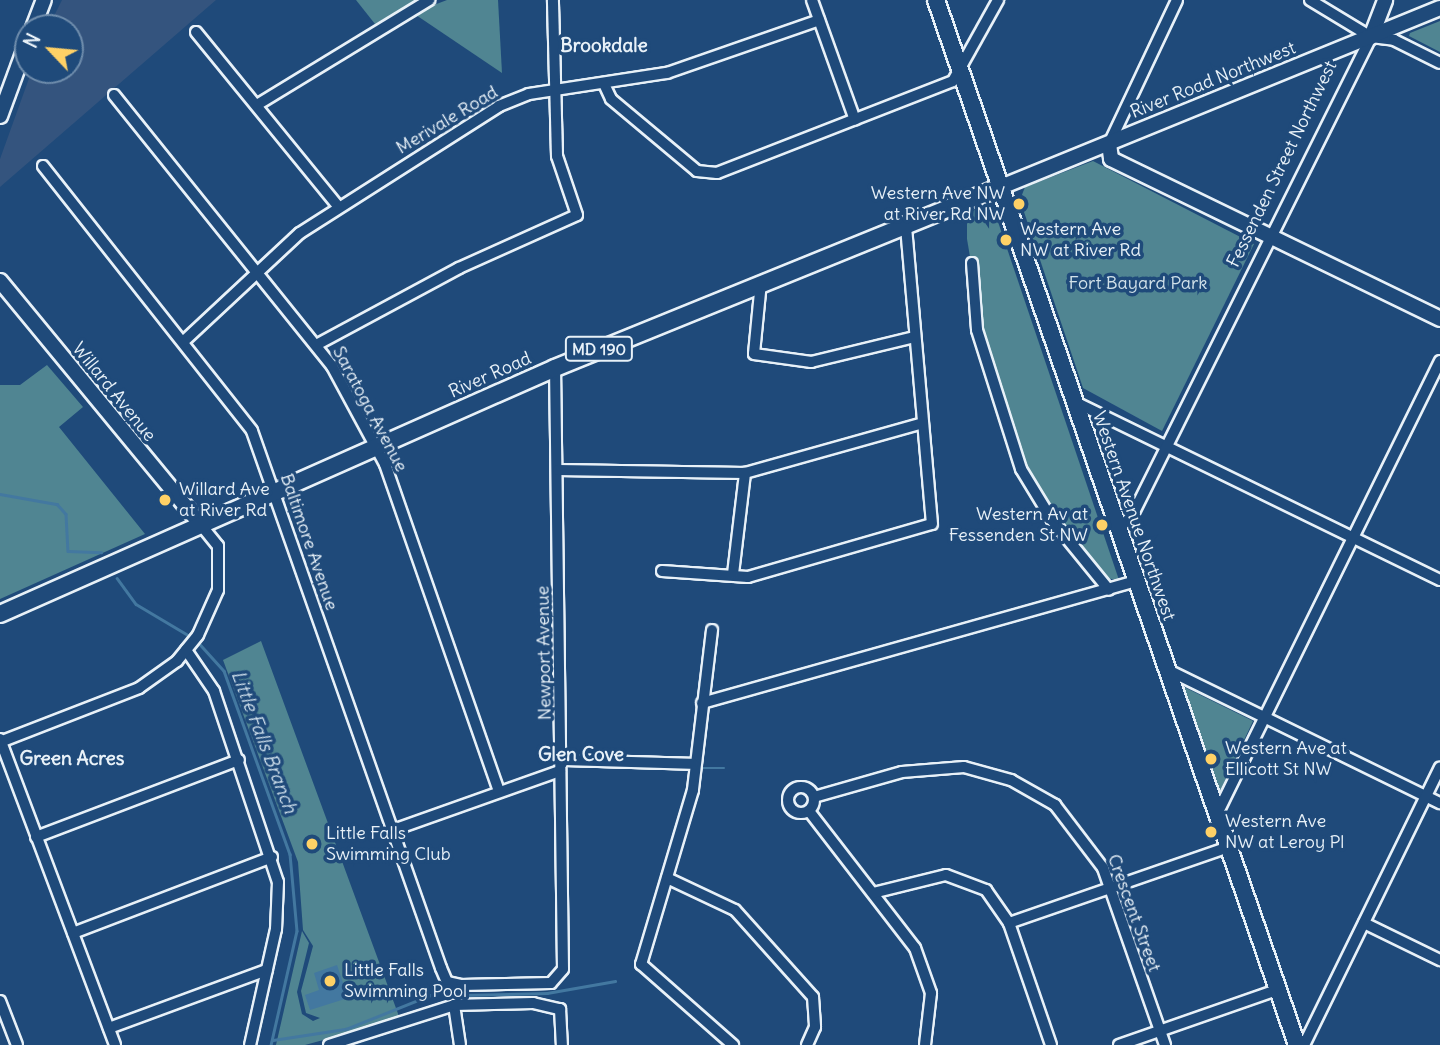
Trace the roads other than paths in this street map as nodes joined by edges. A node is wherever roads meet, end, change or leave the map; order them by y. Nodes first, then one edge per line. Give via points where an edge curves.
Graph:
1 (429, 0) edge
2 (553, 0) edge
3 (812, 0) edge
4 (936, 0) edge
5 (998, 0) edge
6 (1177, 0) edge
7 (1310, 0) edge
8 (1385, 0) edge
9 (1440, 8) edge
10 (819, 20) junction
11 (196, 32) dead end
12 (1371, 37) junction
13 (1440, 62) edge
14 (962, 75) junction
15 (14, 78) edge
16 (605, 86) junction
17 (554, 91) junction
18 (114, 95) dead end
19 (257, 105) junction
20 (0, 116) edge
21 (855, 120) junction
22 (1109, 144) junction
23 (43, 166) dead end
24 (1001, 187) junction
25 (338, 206) junction
26 (906, 223) junction
27 (1269, 236) junction
28 (972, 263) dead end
29 (259, 271) junction
30 (0, 281) edge
31 (761, 282) junction
32 (1440, 319) edge
33 (914, 337) junction
34 (184, 341) junction
35 (318, 344) junction
36 (1440, 361) edge
37 (555, 368) junction
38 (1074, 402) junction
39 (923, 423) junction
40 (1166, 446) junction
41 (375, 447) junction
42 (558, 470) junction
43 (744, 473) junction
44 (276, 492) junction
45 (201, 525) junction
46 (1117, 530) junction
47 (1353, 538) junction
48 (662, 571) dead end
49 (733, 574) junction
50 (1440, 580) edge
51 (1136, 581) junction
52 (1109, 590) junction
53 (0, 614) edge
54 (712, 631) dead end
55 (192, 643) junction
56 (1168, 670) junction
57 (702, 704) junction
58 (1265, 718) junction
59 (0, 741) edge
60 (239, 760) junction
61 (693, 764) junction
62 (561, 766) junction
63 (1440, 768) edge
64 (499, 792) junction
65 (1426, 796) junction
66 (814, 797) junction
67 (1440, 803) edge
68 (809, 811) junction
69 (1216, 814) junction
70 (393, 830) junction
71 (36, 837) junction
72 (1228, 847) junction
73 (272, 857) junction
74 (667, 878) junction
75 (1111, 887) junction
76 (873, 893) junction
77 (1009, 923) junction
78 (1364, 923) junction
79 (73, 933) junction
80 (1440, 960) edge
81 (267, 970) junction
82 (447, 982) joint
83 (1277, 990) junction
84 (0, 1000) edge
85 (454, 1005) junction
86 (109, 1028) junction
87 (1160, 1031) junction
88 (17, 1045) edge
89 (115, 1045) edge
90 (250, 1045) edge
91 (330, 1045) edge
92 (460, 1045) edge
93 (562, 1045) edge
94 (733, 1045) edge
95 (807, 1045) edge
96 (925, 1045) edge
97 (1051, 1045) edge
98 (1119, 1045) edge
99 (1165, 1045) edge
100 (1297, 1045) edge
101 (1304, 1045) edge

1 - 19 street
2 - 17 street
3 - 10 street
4 - 14 main road, Western Avenue Northwest
5 - 14 street
6 - 22 street
7 - 12 street
8 - 12 street, Fessenden Street Northwest
9 - 12 street, River Road Northwest
10 - 16 street, Merivale Road via 667,73
10 - 21 street
11 - 19 street
12 - 13 street
12 - 22 street, River Road Northwest
12 - 27 street, Fessenden Street Northwest
14 - 21 street
14 - 24 main road, Western Avenue Northwest
15 - 20 street
16 - 17 street, Merivale Road
16 - 21 street via 611,99 705,175
17 - 25 street, Merivale Road via 499,106
17 - 35 street via 561,178 577,215 459,268
18 - 29 street, Saratoga Avenue
19 - 25 street
22 - 24 street, River Road Northwest
22 - 27 street via 1111,159
23 - 34 street, Baltimore Avenue
24 - 26 main road, River Road / MD 190
24 - 38 main road, Western Avenue Northwest
25 - 29 street, Merivale Road
26 - 31 main road, River Road / MD 190
26 - 33 street
27 - 32 street
27 - 40 street, Fessenden Street Northwest
28 - 52 street via 978,330 1021,469 1052,520
29 - 34 street, Merivale Road
29 - 35 street, Saratoga Avenue
30 - 45 street, Willard Avenue
31 - 33 street via 754,354 811,362
31 - 37 main road, River Road / MD 190
33 - 39 street
34 - 44 street, Baltimore Avenue via 252,431
35 - 41 street, Saratoga Avenue
36 - 47 street
37 - 41 main road, River Road / MD 190
37 - 42 street, Newport Avenue
38 - 40 street
38 - 46 main road, Western Avenue Northwest
39 - 43 street
39 - 49 street via 932,524 748,577
40 - 46 street, Fessenden Street Northwest via 1132,516
40 - 47 street
41 - 44 main road, River Road / MD 190
41 - 64 street, Saratoga Avenue
42 - 43 street
42 - 62 street, Newport Avenue
43 - 49 street
44 - 45 main road, River Road / MD 190
44 - 70 street, Baltimore Avenue
45 - 53 main road, River Road / MD 190
45 - 55 street via 218,546 221,571
46 - 51 main road, Western Avenue Northwest
47 - 50 street
47 - 58 street
48 - 49 street
51 - 52 street
51 - 56 main road, Western Avenue Northwest
52 - 57 street
54 - 57 street
55 - 59 street via 139,688
55 - 60 street
56 - 58 street
56 - 69 main road, Western Avenue Northwest
57 - 61 street
58 - 65 street
58 - 69 street
59 - 71 street
60 - 71 street
60 - 73 street
61 - 62 street
61 - 74 street via 693,790
62 - 64 street
62 - 82 street, Newport Avenue via 559,978 511,986
63 - 65 street
64 - 70 street
65 - 67 street
65 - 78 street
66 - 68 street
66 - 68 street via 800,787 788,795 792,811
66 - 75 street, Crescent Street via 922,768 997,775 1041,796 1070,820
68 - 76 street
69 - 72 main road, Western Avenue Northwest
70 - 82 street, Baltimore Avenue
71 - 79 street
72 - 75 street
72 - 83 main road, Western Avenue Northwest
73 - 79 street
73 - 81 street via 278,908
74 - 94 street via 641,964
74 - 95 street via 735,909 813,997 817,1013
75 - 77 street
75 - 87 street, Crescent Street
76 - 77 street via 932,876 960,877 986,890
76 - 96 street via 925,968 931,1001
77 - 97 street
78 - 80 street
78 - 101 street
79 - 86 street
81 - 86 street
81 - 90 street
83 - 87 street
83 - 100 main road, Western Avenue Northwest
84 - 88 street
85 - 91 street
85 - 92 street
85 - 93 street via 533,1003 560,1009
86 - 89 street
87 - 98 street
87 - 99 street, Crescent Street

